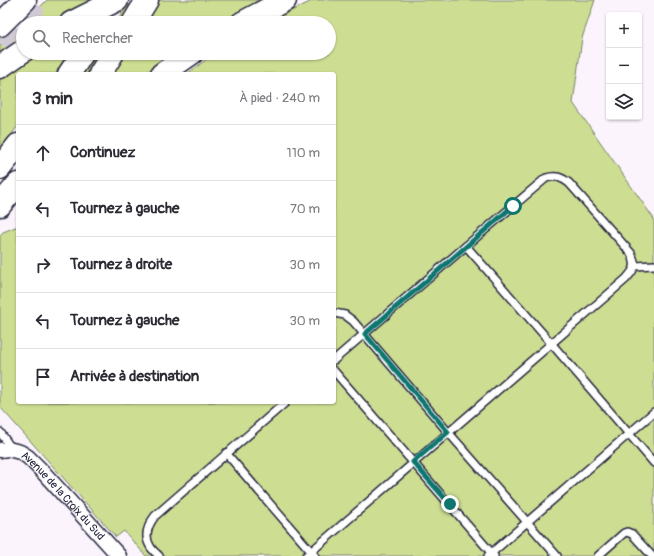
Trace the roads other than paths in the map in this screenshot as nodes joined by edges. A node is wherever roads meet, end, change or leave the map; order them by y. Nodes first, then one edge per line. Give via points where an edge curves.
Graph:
1 (25, 0) edge
2 (147, 0) edge
3 (285, 0) edge
4 (109, 8) edge
5 (89, 16) edge
6 (137, 16) edge
7 (255, 16) edge
8 (0, 25) edge
9 (16, 56) edge
10 (79, 60) edge
11 (109, 60) edge
12 (182, 60) edge
13 (0, 67) edge
14 (70, 72) edge
15 (101, 72) edge
16 (165, 72) edge
17 (16, 148) edge
18 (0, 168) edge
19 (16, 186) edge
20 (0, 205) edge
21 (16, 206) edge
22 (0, 222) edge
23 (466, 246) junction
24 (654, 265) edge
25 (635, 266) junction
26 (336, 313) edge
27 (365, 334) junction
28 (551, 343) junction
29 (336, 358) edge
30 (336, 373) edge
31 (284, 404) edge
32 (654, 412) edge
33 (0, 432) edge
34 (448, 432) junction
35 (629, 434) junction
36 (4, 449) edge
37 (226, 453) junction
38 (413, 462) junction
39 (654, 463) edge
40 (527, 522) junction
41 (311, 554) edge
42 (491, 555) edge
43 (119, 556) edge
44 (159, 556) edge
45 (557, 556) edge
46 (598, 556) edge
47 (652, 556) edge

1 - 8 highway
2 - 6 highway
3 - 7 highway
4 - 5 highway
9 - 13 highway
10 - 14 highway
11 - 15 highway
12 - 16 highway
17 - 18 highway
19 - 20 highway
21 - 22 highway
23 - 25 lane via 546,178 553,176 569,183 631,253
23 - 27 lane
23 - 28 lane
24 - 25 lane
25 - 28 lane via 626,279
26 - 27 lane via 349,318
27 - 29 lane
27 - 34 lane
28 - 34 lane
28 - 35 lane
30 - 38 lane
31 - 37 lane
32 - 35 lane
33 - 36 lane via 9,445
34 - 38 lane
34 - 40 lane
35 - 39 lane
35 - 40 lane
36 - 43 street, Avenue de la Croix du Sud via 20,452 28,458
37 - 41 lane
37 - 44 lane via 150,522 148,540
38 - 41 lane
38 - 42 lane
40 - 42 lane
40 - 45 lane
46 - 47 lane via 627,532 632,534

